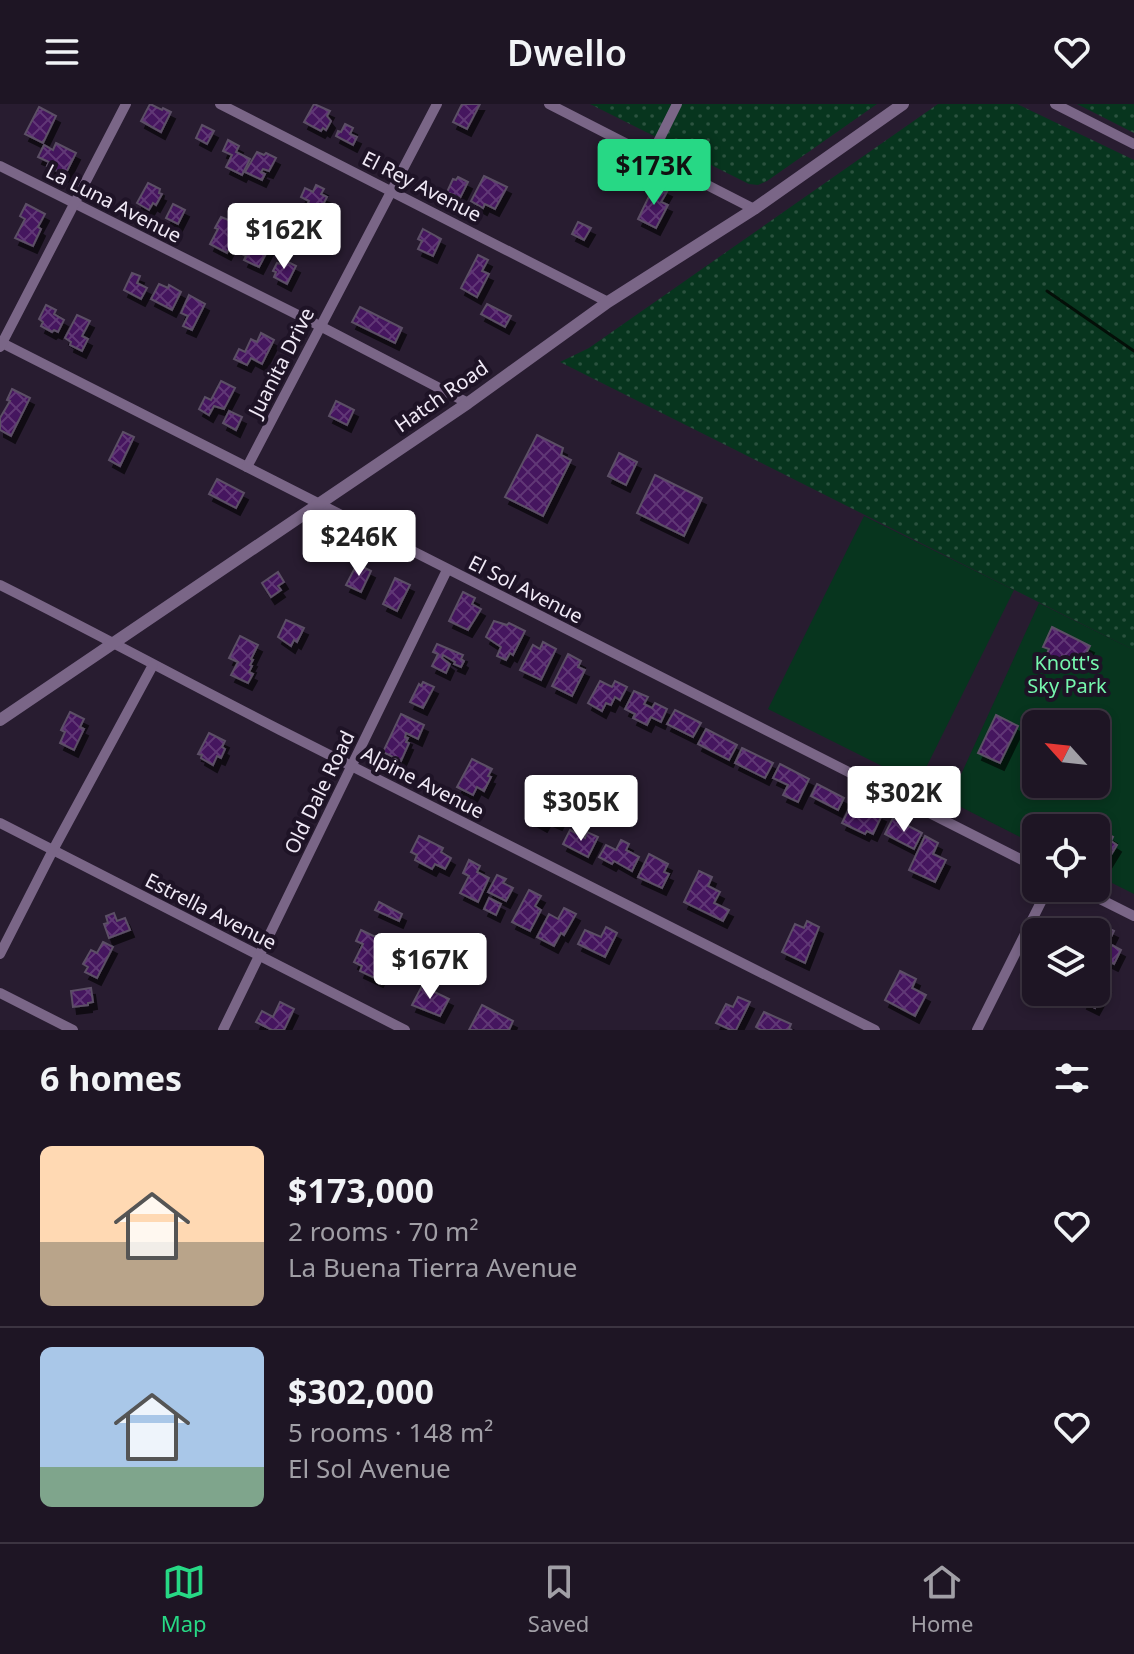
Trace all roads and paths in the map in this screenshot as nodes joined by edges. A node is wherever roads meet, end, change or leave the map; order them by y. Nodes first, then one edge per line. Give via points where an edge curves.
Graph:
1 (126, 104) edge
2 (220, 104) edge
3 (437, 104) edge
4 (549, 104) edge
5 (677, 104) edge
6 (903, 104) edge
7 (1055, 104) edge
8 (1134, 144) edge
9 (651, 156) junction
10 (0, 166) edge
11 (393, 191) junction
12 (75, 204) junction
13 (754, 209) junction
14 (608, 302) junction
15 (320, 326) junction
16 (1, 344) edge
17 (468, 403) junction
18 (247, 467) junction
19 (319, 504) junction
20 (447, 570) junction
21 (0, 585) edge
22 (113, 642) junction
23 (153, 665) junction
24 (0, 720) edge
25 (351, 766) junction
26 (0, 823) edge
27 (53, 850) junction
28 (1022, 860) edge
29 (1041, 902) edge
30 (1106, 902) edge
31 (1134, 916) edge
32 (0, 954) edge
33 (260, 957) junction
34 (0, 993) edge
35 (73, 1030) edge
36 (223, 1030) edge
37 (405, 1030) edge
38 (875, 1030) edge
39 (977, 1030) edge

1 - 12 street
2 - 11 street, El Rey Avenue
3 - 11 street, Juanita Drive
4 - 9 street
5 - 9 street
6 - 13 street, Hatch Road
7 - 8 street
9 - 13 street
10 - 12 street, La Luna Avenue
11 - 14 street, El Rey Avenue
11 - 15 street, Juanita Drive
12 - 15 street, La Luna Avenue
12 - 16 street
13 - 14 street, Hatch Road
14 - 17 street, Hatch Road
15 - 17 street, La Luna Avenue
15 - 18 street, Juanita Drive
16 - 18 street, El Sol Avenue
17 - 19 street, Hatch Road
18 - 19 street, El Sol Avenue
19 - 20 street, El Sol Avenue
19 - 22 street, Hatch Road
20 - 25 street, Old Dale Road
20 - 28 street, El Sol Avenue
21 - 22 street, Alpine Avenue
22 - 23 street, Alpine Avenue
22 - 24 street, Hatch Road
23 - 25 street, Alpine Avenue
23 - 27 street
25 - 33 street, Old Dale Road
25 - 38 street, Alpine Avenue
26 - 27 street, Estrella Avenue
27 - 32 street
27 - 33 street, Estrella Avenue
29 - 39 street
30 - 31 street
33 - 36 street, Old Dale Road
33 - 37 street, Estrella Avenue
34 - 35 street

